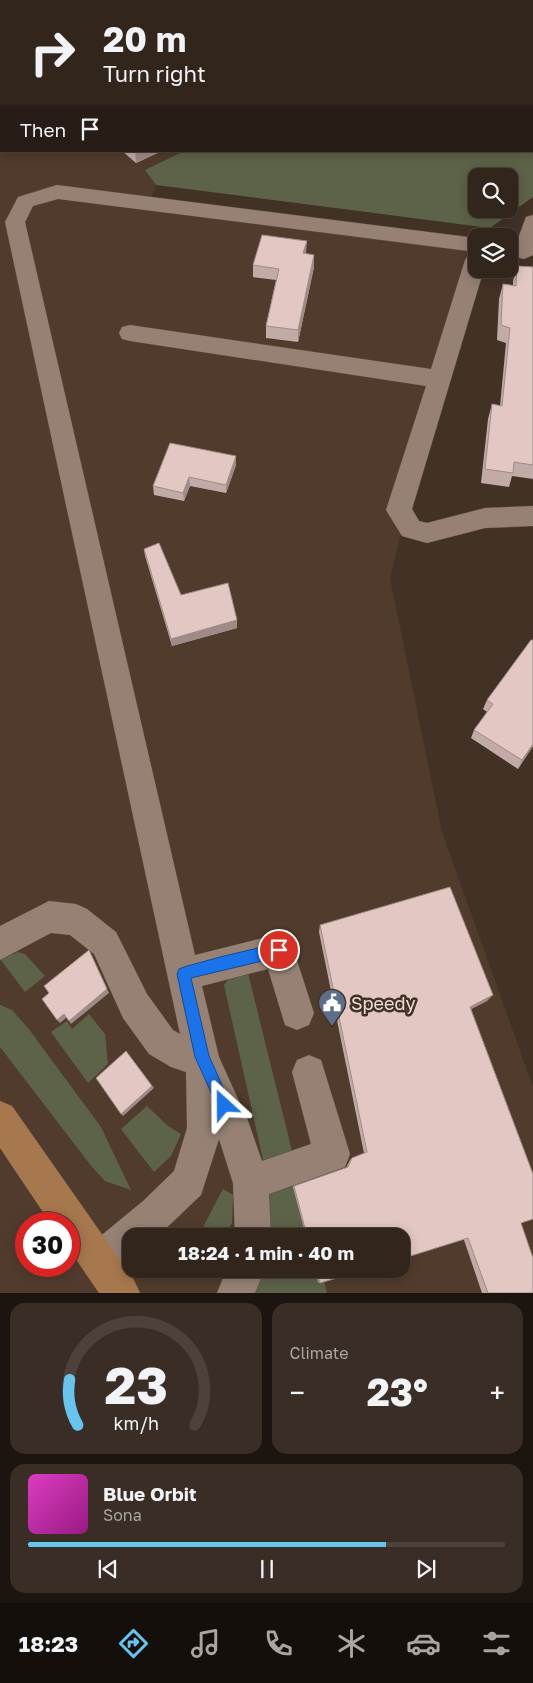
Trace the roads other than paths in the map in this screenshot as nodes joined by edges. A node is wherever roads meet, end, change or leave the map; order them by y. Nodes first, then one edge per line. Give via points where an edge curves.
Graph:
1 (533, 222) edge
2 (468, 244) edge
3 (522, 251) edge
4 (470, 278) edge
5 (130, 333) dead end
6 (439, 378) junction
7 (533, 516) edge
8 (0, 944) edge
9 (184, 974) junction
10 (297, 1013) dead end
11 (202, 1057) junction
12 (309, 1072) dead end
13 (0, 1118) edge
14 (251, 1183) junction
15 (253, 1228) edge
16 (99, 1261) junction
17 (242, 1278) edge
18 (121, 1293) edge
19 (236, 1293) edge

1 - 3 street
2 - 9 street via 57,192 25,202 15,222
4 - 6 street
5 - 6 street
6 - 7 street via 399,510 411,529 427,532 485,518
8 - 11 street via 49,917 76,920 105,944 135,1006 161,1042 183,1055
9 - 10 street via 279,950
9 - 11 street
11 - 14 street via 232,1121
11 - 16 street via 205,1128 188,1182 156,1214
12 - 14 street via 332,1154
13 - 16 main road
14 - 15 street
16 - 18 main road
17 - 19 street

